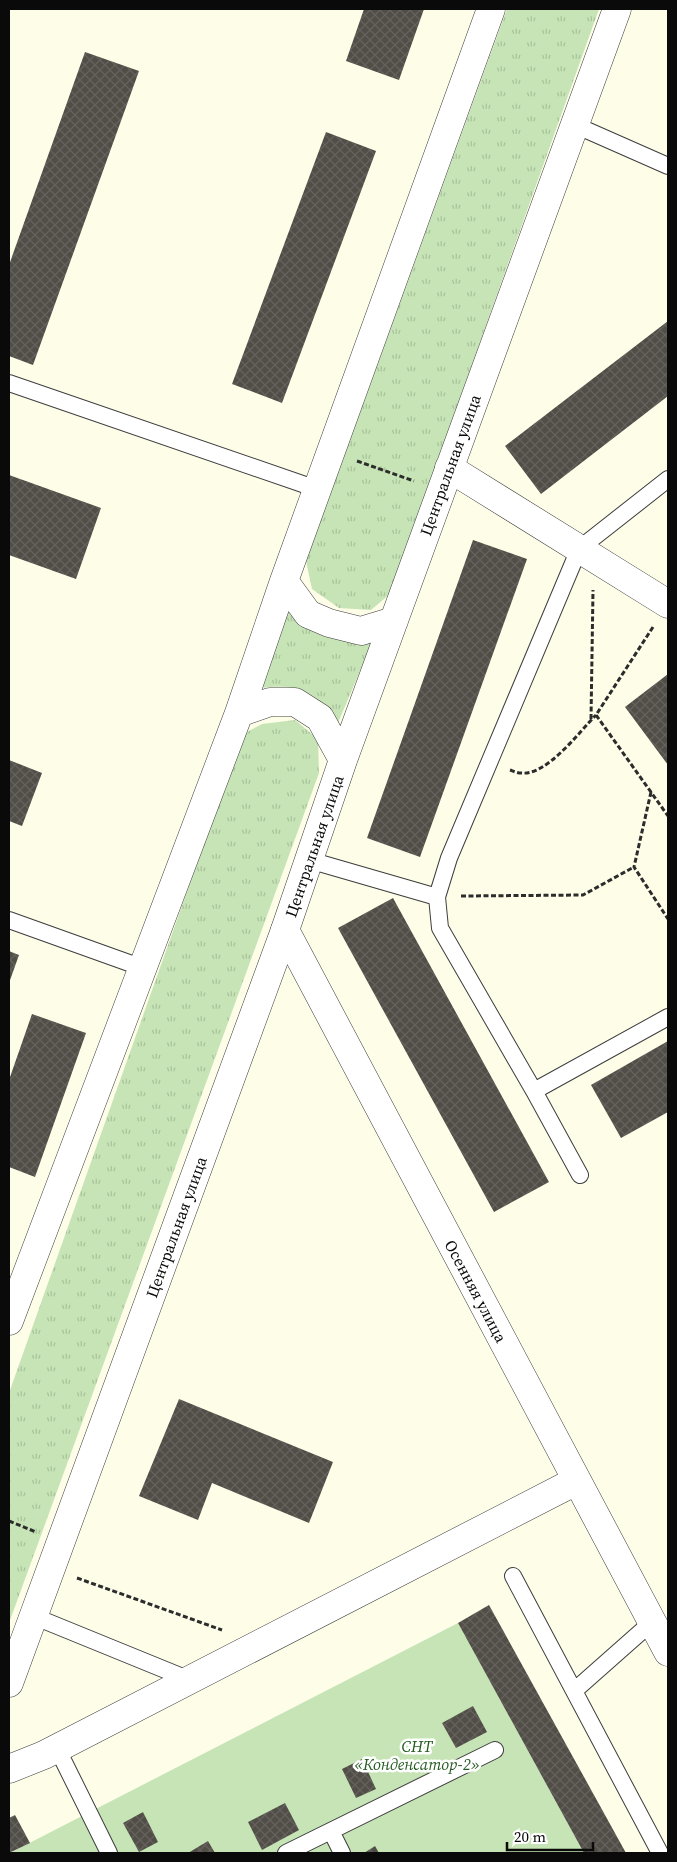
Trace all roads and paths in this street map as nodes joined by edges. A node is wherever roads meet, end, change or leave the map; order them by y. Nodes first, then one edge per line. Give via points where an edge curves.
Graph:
1 (492, 9) edge
2 (617, 9) edge
3 (574, 125) junction
4 (668, 166) edge
5 (9, 383) edge
6 (331, 452) junction
7 (445, 479) junction
8 (668, 479) edge
9 (318, 489) junction
10 (586, 553) junction
11 (284, 581) junction
12 (668, 604) edge
13 (394, 621) junction
14 (239, 713) junction
15 (596, 714) junction
16 (591, 720) junction
17 (343, 760) junction
18 (488, 763) junction
19 (651, 792) junction
20 (668, 816) edge
21 (309, 860) junction
22 (634, 867) junction
23 (437, 897) junction
24 (668, 919) edge
25 (9, 920) edge
26 (285, 930) junction
27 (143, 968) junction
28 (668, 1017) edge
29 (534, 1091) junction
30 (580, 1175) dead end
31 (9, 1321) edge
32 (576, 1481) junction
33 (78, 1569) dead end
34 (513, 1576) dead end
35 (33, 1616) junction
36 (662, 1633) edge
37 (260, 1644) junction
38 (190, 1680) junction
39 (9, 1683) edge
40 (574, 1691) junction
41 (57, 1748) junction
42 (495, 1750) dead end
43 (9, 1769) edge
44 (331, 1831) junction
45 (110, 1853) edge
46 (286, 1853) edge
47 (342, 1853) edge
48 (660, 1853) edge

1 - 6 street
2 - 3 street, Центральная улица
3 - 4 lane
3 - 7 street, Центральная улица
5 - 9 lane
6 - 7 path
6 - 9 street
7 - 10 street
7 - 13 street, Центральная улица
8 - 10 lane
9 - 11 street
10 - 12 street
10 - 16 path
10 - 18 lane
11 - 13 street via 308,614 328,623 361,631
11 - 14 street
12 - 15 path
13 - 17 street, Центральная улица
14 - 17 street via 270,702 295,702 320,718
14 - 27 street
15 - 16 path
15 - 19 path
16 - 18 path via 542,768 522,773
17 - 21 street, Центральная улица
18 - 23 lane via 449,858
19 - 20 path
19 - 22 path
21 - 23 lane
21 - 26 street, Центральная улица
22 - 23 path via 583,894
22 - 24 path
23 - 29 lane via 440,928
25 - 27 lane
26 - 32 street, Осенняя улица
26 - 35 street, Центральная улица
27 - 31 street
28 - 29 lane
29 - 30 lane
32 - 36 street, Осенняя улица
32 - 37 street
33 - 37 path via 76,1577
34 - 40 lane
35 - 38 lane
35 - 39 street, Центральная улица
36 - 40 lane
37 - 38 street
38 - 41 street
40 - 48 lane
41 - 43 street
41 - 45 lane
42 - 44 lane
44 - 46 lane
44 - 47 lane

